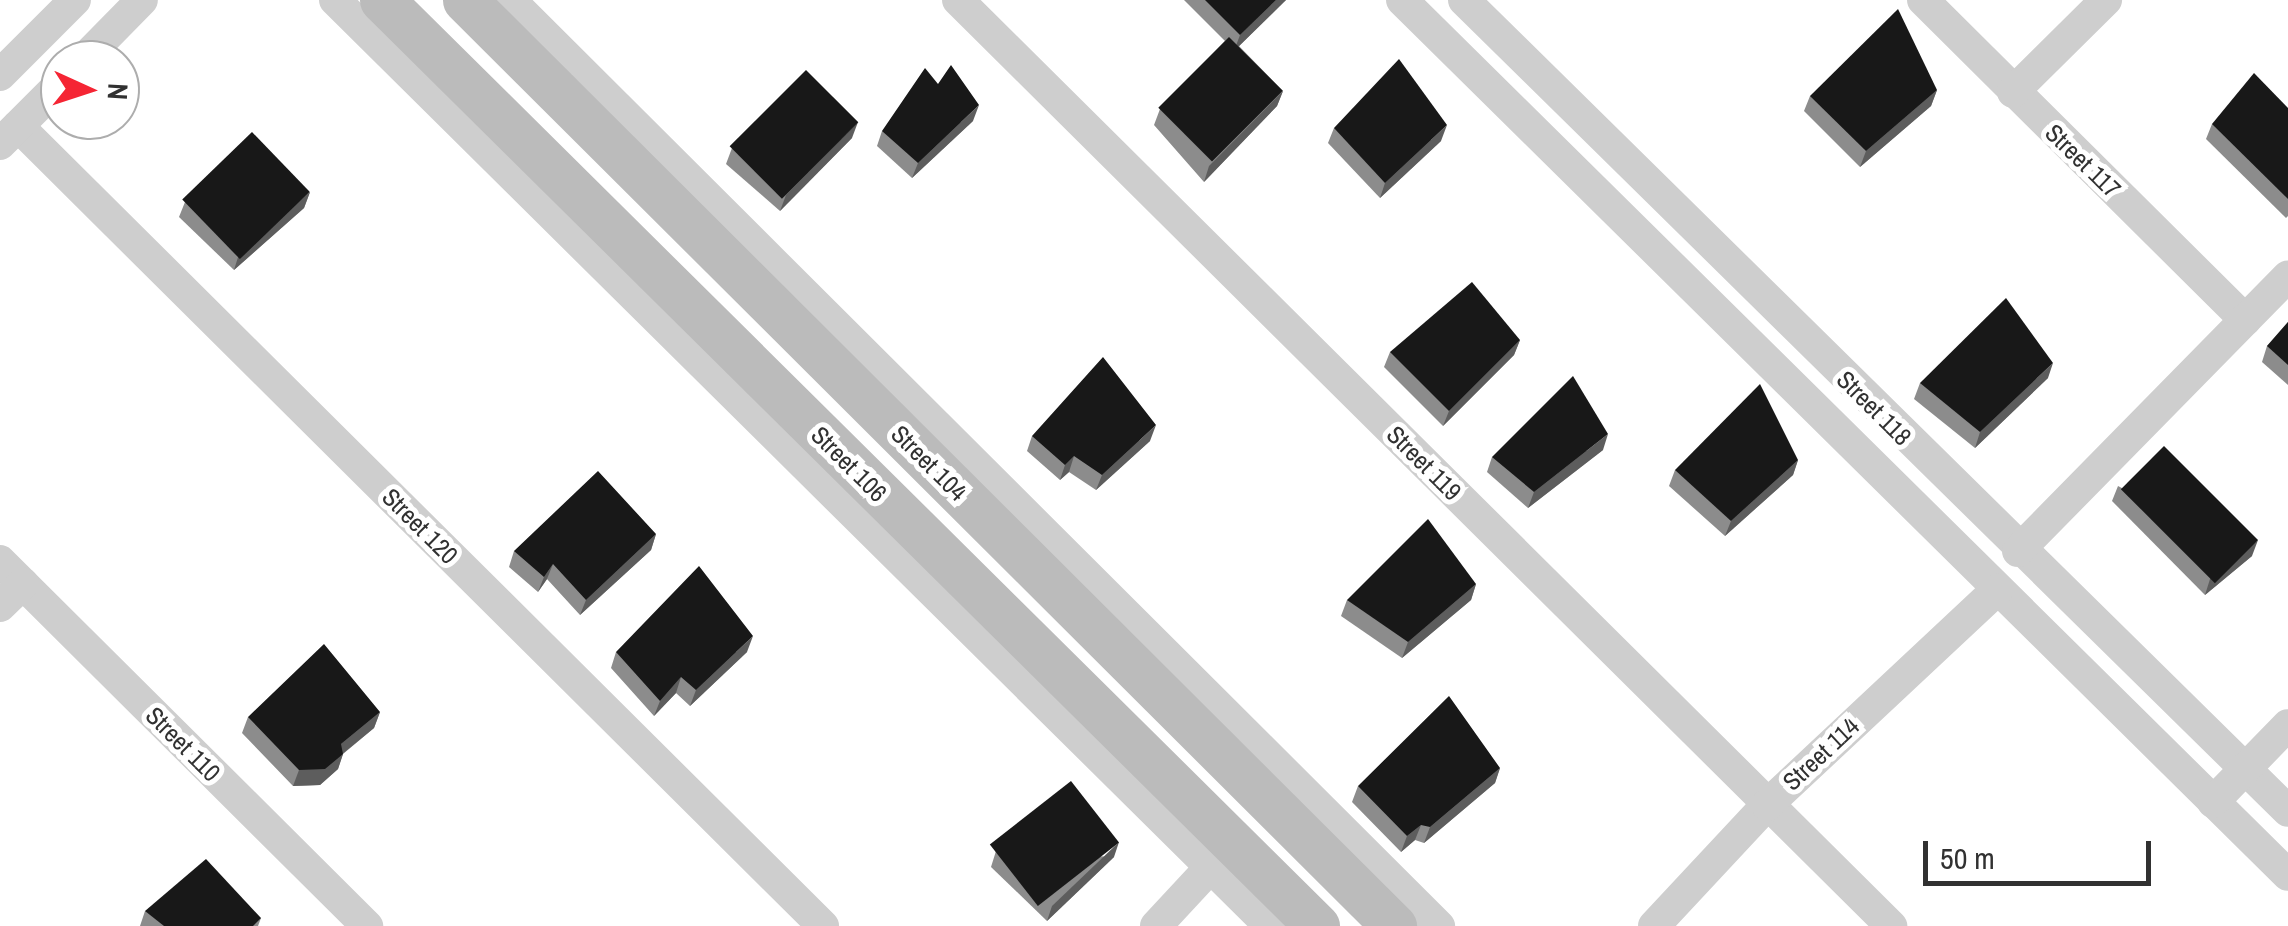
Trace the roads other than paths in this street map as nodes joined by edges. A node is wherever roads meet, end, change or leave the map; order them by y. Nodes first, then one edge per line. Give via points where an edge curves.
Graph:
1 (75, 0) edge
2 (142, 0) edge
3 (335, 0) edge
4 (382, 0) edge
5 (464, 0) edge
6 (510, 0) edge
7 (958, 0) edge
8 (1402, 0) edge
9 (1464, 0) edge
10 (1922, 0) edge
11 (2106, 0) edge
12 (103, 40) edge
13 (554, 67) junction
14 (0, 75) edge
15 (2013, 92) junction
16 (40, 104) edge
17 (480, 121) junction
18 (9, 135) edge
19 (2288, 276) edge
20 (787, 320) junction
21 (2245, 320) junction
22 (747, 364) junction
23 (2018, 551) junction
24 (1048, 560) junction
25 (8, 584) edge
26 (1997, 590) junction
27 (2288, 725) edge
28 (2246, 768) junction
29 (2213, 802) junction
30 (2286, 802) edge
31 (1767, 805) junction
32 (2248, 835) junction
33 (1222, 855) junction
34 (2288, 875) edge
35 (367, 926) edge
36 (823, 926) edge
37 (1156, 926) edge
38 (1270, 926) edge
39 (1317, 926) edge
40 (1394, 926) edge
41 (1440, 926) edge
42 (1654, 926) edge
43 (1891, 926) edge

1 - 14 street
2 - 12 street
3 - 17 street
4 - 17 street, Street 106
5 - 13 street, Street 104
6 - 13 street
7 - 31 street, Street 119
8 - 26 street
9 - 23 street, Street 118
10 - 15 street, Street 117
11 - 15 street
13 - 20 street, Street 104
13 - 24 street
15 - 21 street, Street 117
16 - 18 street
17 - 22 street, Street 106
17 - 33 street
18 - 36 street, Street 120
19 - 21 street
20 - 22 street
20 - 24 street, Street 104
21 - 23 street
22 - 33 street, Street 106
23 - 28 street, Street 118
24 - 40 street, Street 104
24 - 41 street
25 - 35 street, Street 110
26 - 29 street
26 - 31 street, Street 114
27 - 28 street
28 - 29 street
28 - 30 street, Street 118
29 - 32 street
30 - 32 street
31 - 42 street, Street 114
31 - 43 street, Street 119
32 - 34 street
33 - 37 street
33 - 38 street
33 - 39 street, Street 106

